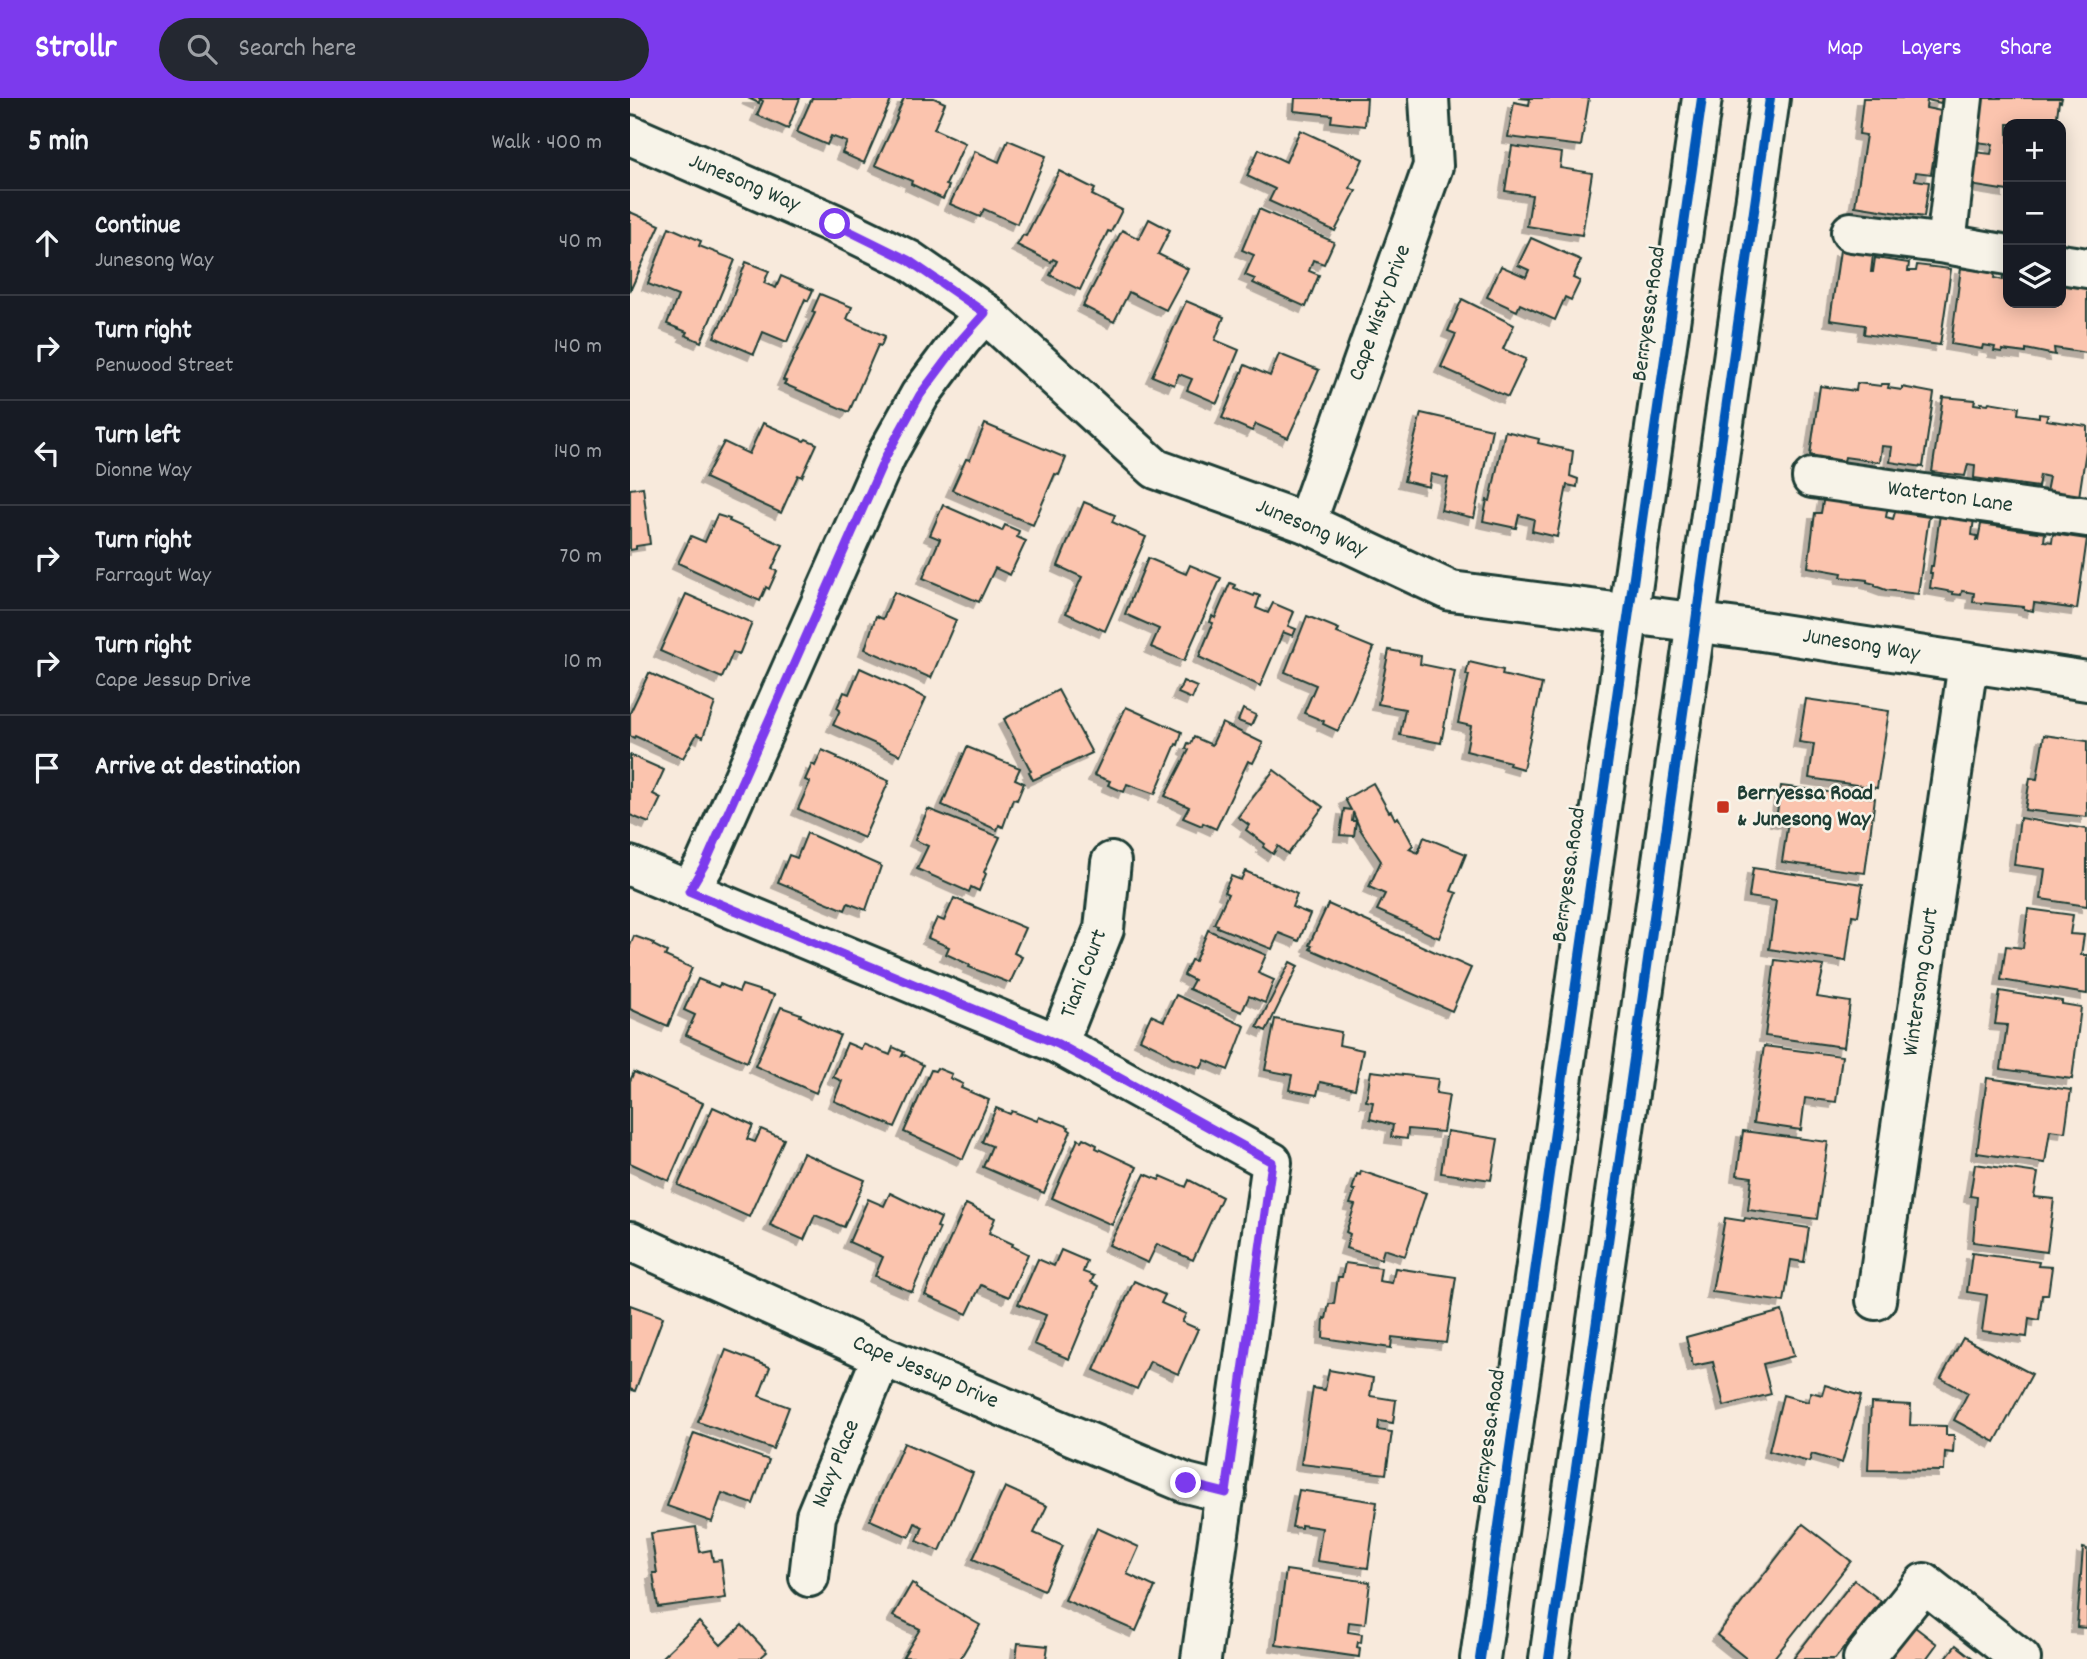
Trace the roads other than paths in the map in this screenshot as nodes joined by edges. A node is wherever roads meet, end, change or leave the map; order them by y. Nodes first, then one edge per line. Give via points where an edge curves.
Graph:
1 (1429, 98) edge
2 (1702, 98) edge
3 (1753, 98) edge
4 (1770, 98) edge
5 (1963, 98) edge
6 (630, 135) edge
7 (1764, 142) junction
8 (1851, 232) dead end
9 (1945, 244) junction
10 (2003, 254) edge
11 (2066, 265) edge
12 (2087, 268) edge
13 (985, 313) junction
14 (1812, 478) dead end
15 (2087, 517) edge
16 (1306, 523) junction
17 (1628, 614) junction
18 (1694, 622) junction
19 (1968, 663) junction
20 (2087, 681) edge
21 (1111, 862) dead end
22 (630, 866) edge
23 (689, 891) junction
24 (1058, 1044) junction
25 (630, 1241) edge
26 (1876, 1300) dead end
27 (881, 1356) junction
28 (1226, 1493) junction
29 (809, 1577) dead end
30 (1201, 1659) edge
31 (1480, 1659) edge
32 (1549, 1659) edge
33 (1863, 1659) edge
34 (2021, 1659) edge

1 - 16 street, Cape Misty Drive via 1433,166
2 - 17 street, Berryessa Road
3 - 7 street
4 - 7 street
5 - 9 street
6 - 13 street, Junesong Way via 908,260
7 - 18 street
8 - 9 street
9 - 10 street
11 - 12 street
13 - 16 street, Junesong Way via 1156,469
13 - 23 street via 920,395 886,456 706,862
14 - 15 street, Waterton Lane
16 - 17 street, Junesong Way via 1451,591
17 - 18 street, Junesong Way
17 - 31 street, Berryessa Road
18 - 19 street, Junesong Way
18 - 32 street
19 - 20 street, Junesong Way
19 - 26 street, Wintersong Court
21 - 24 street, Tiani Court via 1104,929
22 - 23 street
23 - 24 street
24 - 28 street via 1272,1162
25 - 27 street, Cape Jessup Drive
27 - 28 street, Cape Jessup Drive via 1186,1483
27 - 29 street, Navy Place via 816,1516
28 - 30 street
33 - 34 street via 1924,1583

